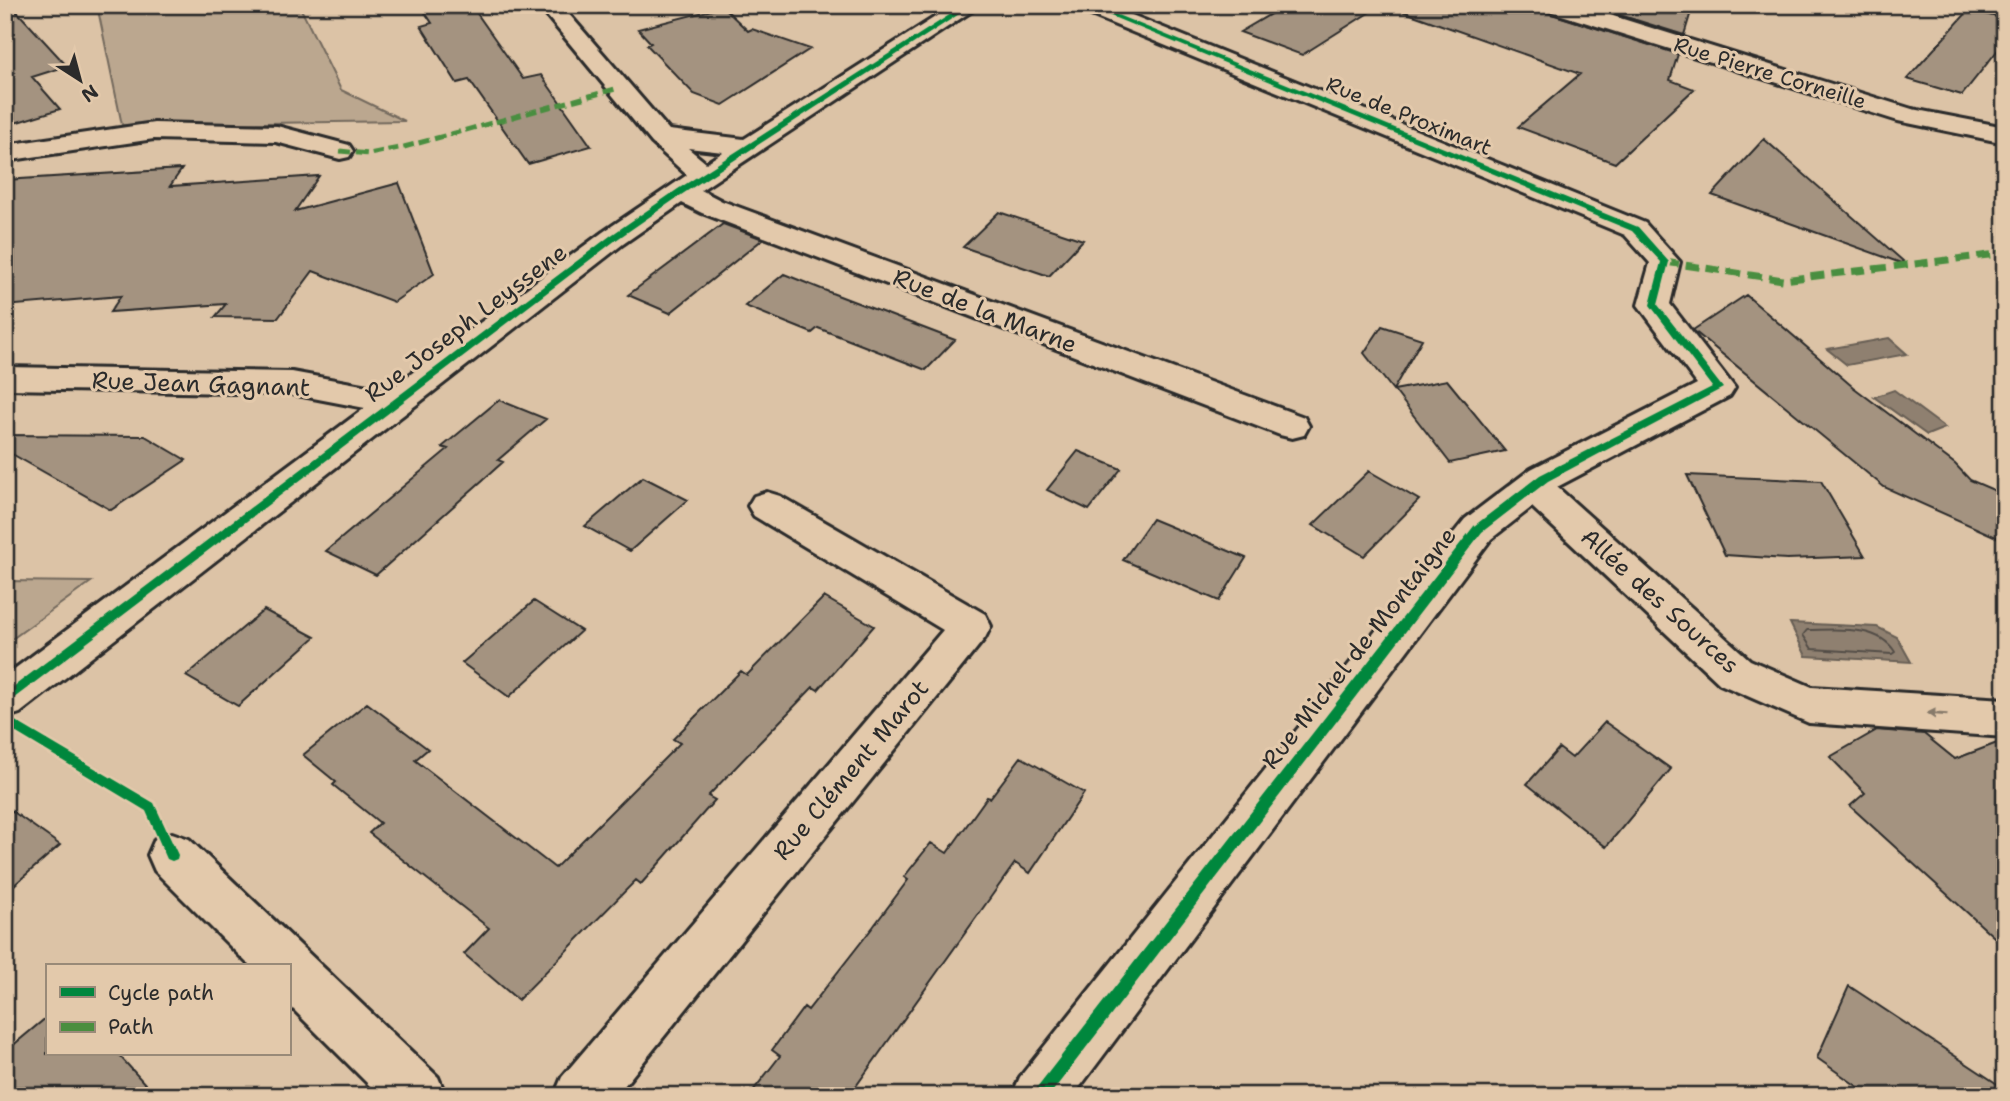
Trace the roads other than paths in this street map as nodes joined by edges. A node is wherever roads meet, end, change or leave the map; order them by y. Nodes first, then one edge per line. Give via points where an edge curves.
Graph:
1 (549, 5) edge
2 (970, 5) edge
3 (1087, 5) edge
4 (1554, 5) edge
5 (1996, 133) edge
6 (661, 137) junction
7 (749, 147) junction
8 (340, 151) dead end
9 (2005, 152) edge
10 (5, 153) edge
11 (694, 183) junction
12 (1654, 305) joint
13 (5, 378) edge
14 (396, 403) junction
15 (1292, 426) dead end
16 (1533, 486) junction
17 (767, 506) dead end
18 (5, 701) edge
19 (2005, 718) edge
20 (172, 855) dead end
21 (284, 964) edge
22 (290, 970) edge
23 (419, 1096) edge
24 (581, 1096) edge
25 (1039, 1096) edge

1 - 6 street, Rue de la Marne
2 - 7 street, Rue Joseph Leyssene
3 - 12 street, Rue de Proximart via 1635,229 1665,262
4 - 5 street, Rue Pierre Corneille via 1907,116
5 - 9 street
6 - 7 street
6 - 11 street, Rue de la Marne via 691,166
7 - 11 street, Rue Joseph Leyssene
8 - 10 street via 277,134 154,131
11 - 14 street, Rue Joseph Leyssene via 613,238
11 - 15 street, Rue de la Marne via 712,207
12 - 16 street, Rue Michel de Montaigne via 1718,388
13 - 14 street, Rue Jean Gagnant via 292,383
14 - 18 street, Rue Joseph Leyssene
19 -> 16 street, Allée des Sources via 1809,705 1735,672
16 - 25 street, Rue Michel de Montaigne via 1478,529
17 - 24 street, Rue Clément Marot via 971,626
20 - 21 street
22 - 23 street

